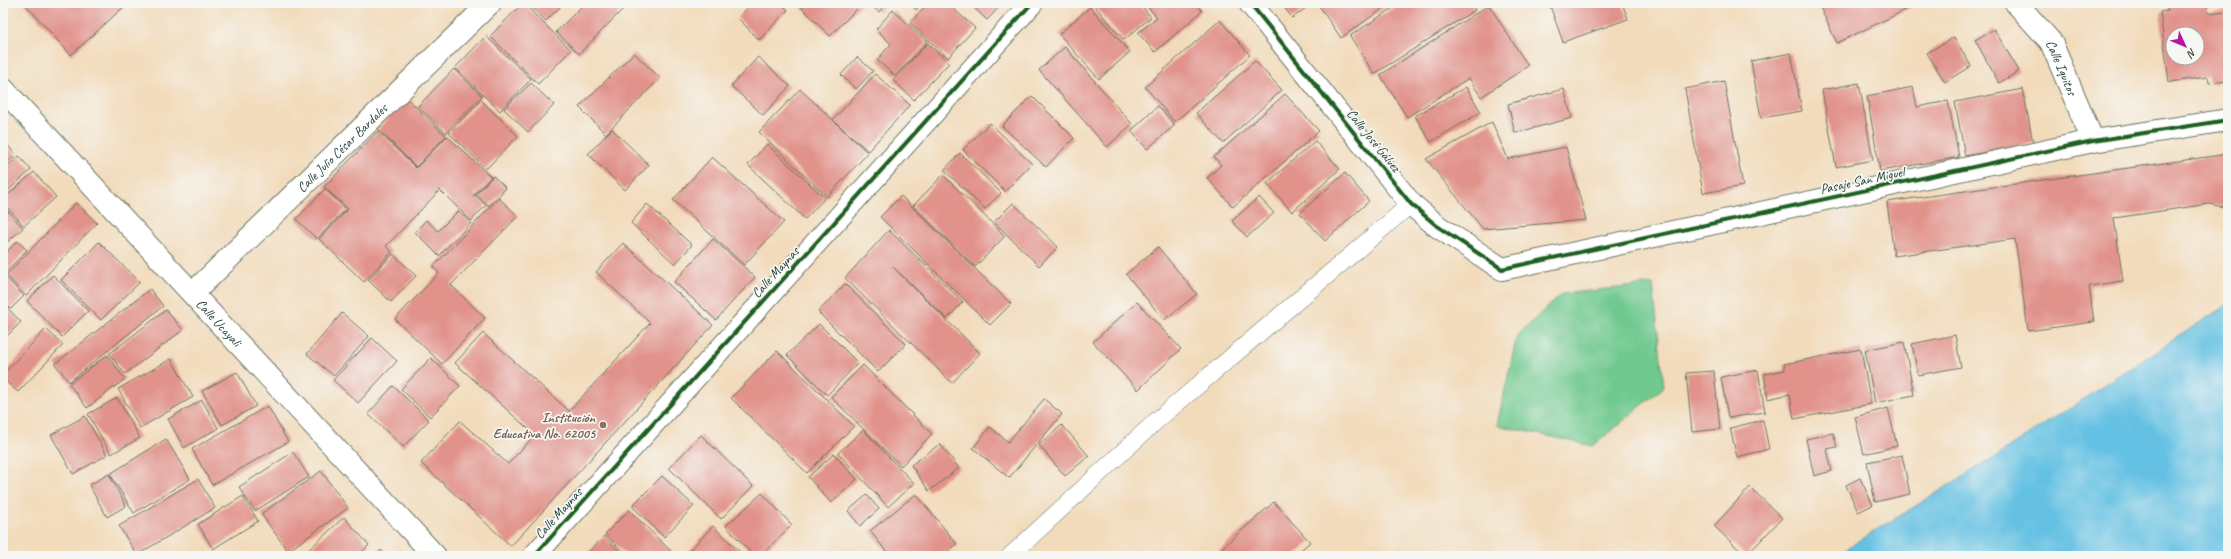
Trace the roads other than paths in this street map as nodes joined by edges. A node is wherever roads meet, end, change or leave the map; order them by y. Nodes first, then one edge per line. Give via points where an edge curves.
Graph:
1 (1032, 3) edge
2 (1250, 3) edge
3 (2016, 3) edge
4 (485, 5) edge
5 (3, 89) edge
6 (2228, 120) edge
7 (2093, 141) junction
8 (1411, 204) junction
9 (1502, 269) joint
10 (193, 293) junction
11 (435, 556) edge
12 (534, 556) edge
13 (1010, 556) edge

1 - 12 street, Calle Maynas
2 - 8 street, Calle José Gálvez
3 - 7 street, Calle Iquitos via 2051,42
4 - 10 street, Calle Julio César Bardales
5 - 10 street, Calle Ucayali
6 - 7 street, Pasaje San Miguel
7 - 9 street, Pasaje San Miguel
8 - 9 street, Calle José Gálvez via 1437,226
8 - 13 lane via 1155,422
10 - 11 street, Calle Ucayali

